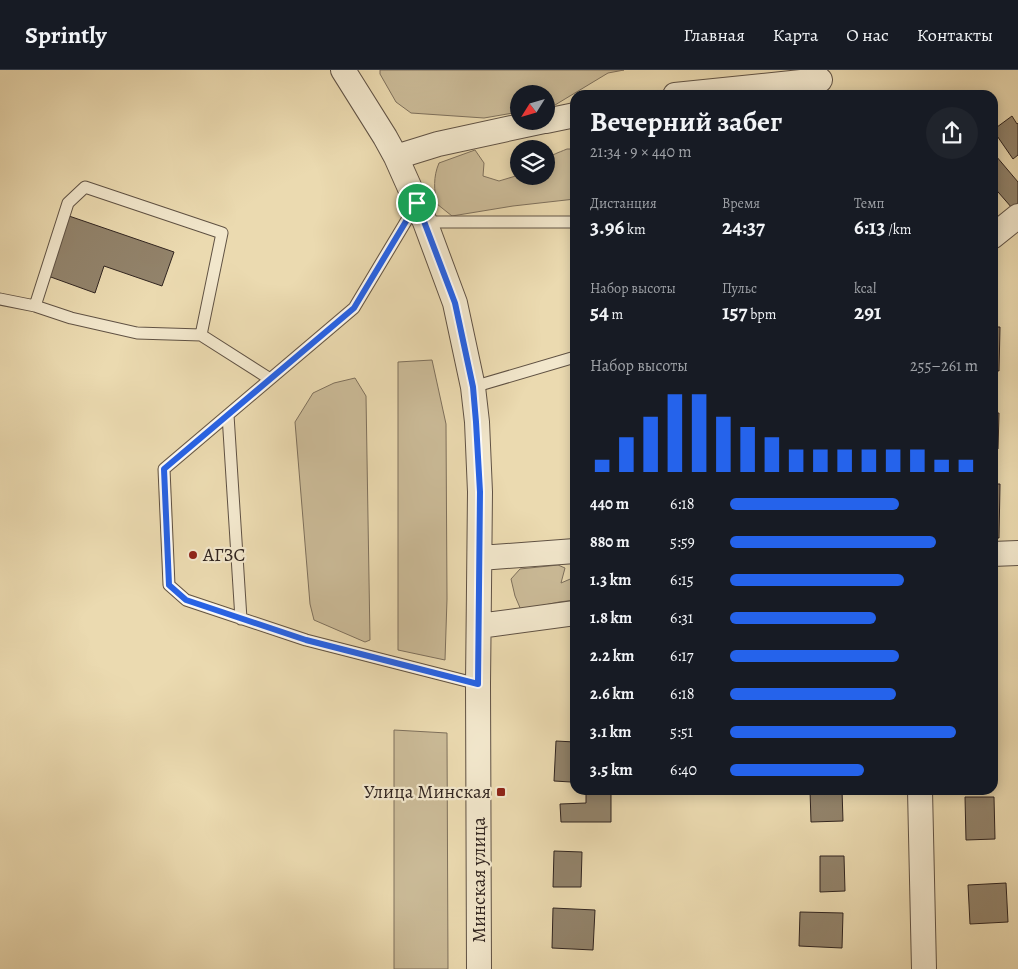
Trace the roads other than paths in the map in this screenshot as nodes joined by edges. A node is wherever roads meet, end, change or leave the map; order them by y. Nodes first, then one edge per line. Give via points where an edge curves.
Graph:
1 (343, 70) edge
2 (820, 80) dead end
3 (723, 90) edge
4 (570, 115) edge
5 (555, 119) edge
6 (510, 129) edge
7 (396, 157) junction
8 (421, 212) junction
9 (1018, 216) edge
10 (570, 222) edge
11 (998, 232) edge
12 (0, 298) edge
13 (35, 306) junction
14 (201, 335) junction
15 (570, 359) edge
16 (270, 379) junction
17 (473, 387) junction
18 (228, 415) junction
19 (570, 551) edge
20 (1018, 553) edge
21 (998, 554) edge
22 (480, 558) junction
23 (570, 614) edge
24 (241, 619) junction
25 (479, 626) junction
26 (478, 684) junction
27 (920, 795) edge
28 (479, 969) edge
29 (924, 969) edge

1 - 7 street, Минская улица
2 - 3 street
4 - 5 street
6 - 7 street
7 - 8 street, Минская улица
8 - 10 lane
8 - 16 lane via 354,308
8 - 17 street, Минская улица via 455,303
9 - 11 street
12 - 13 lane
13 - 14 lane via 137,333
13 - 14 lane via 68,203 85,187 222,233
14 - 16 lane
15 - 17 lane
16 - 18 lane
17 - 22 street, Минская улица via 480,492
18 - 24 lane
18 - 24 lane via 164,469 169,585 186,600
19 - 22 street
20 - 21 street
22 - 25 street, Минская улица
23 - 25 street
24 - 26 lane via 306,640
25 - 26 street, Минская улица
26 - 28 street, Минская улица
27 - 29 street

